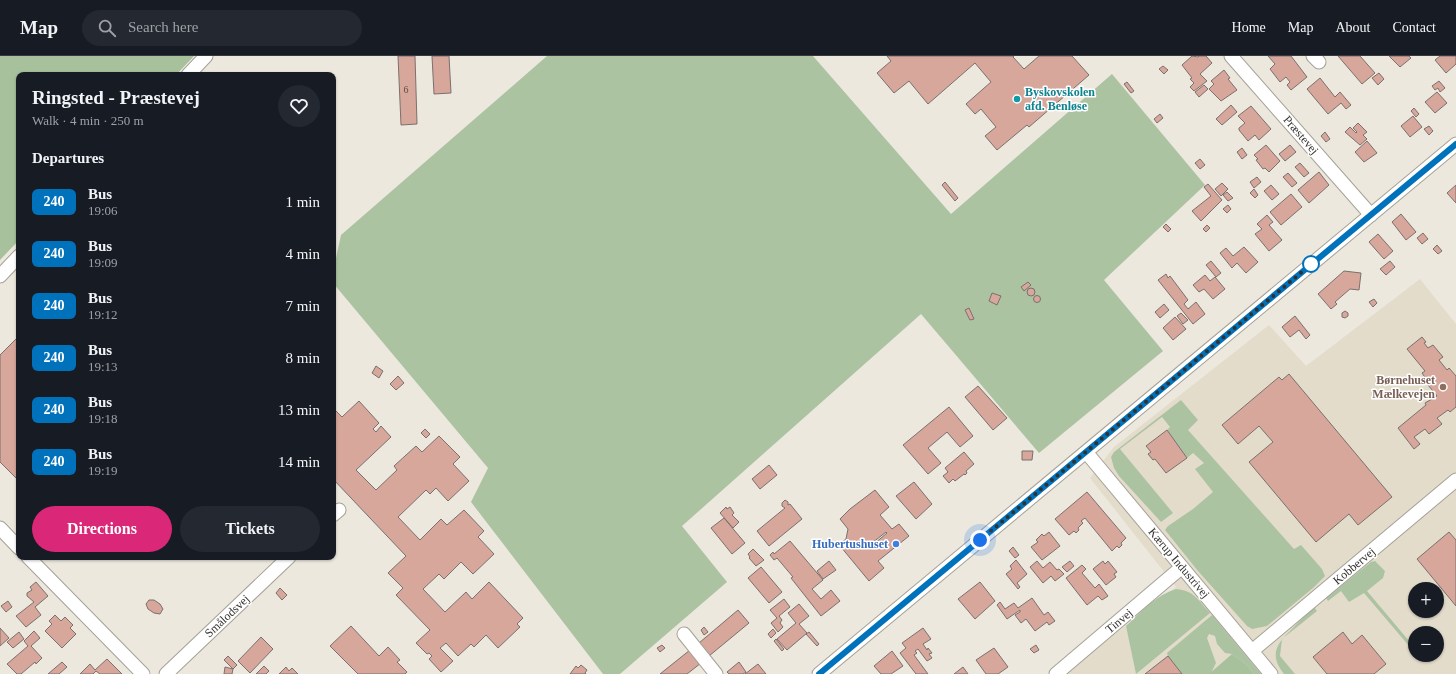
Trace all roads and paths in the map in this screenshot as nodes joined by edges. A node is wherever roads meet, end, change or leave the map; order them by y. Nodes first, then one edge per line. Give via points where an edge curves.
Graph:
1 (206, 56) edge
2 (1231, 56) edge
3 (191, 72) edge
4 (1456, 144) edge
5 (1371, 215) junction
6 (16, 259) edge
7 (0, 276) edge
8 (1086, 452) junction
9 (1456, 480) edge
10 (0, 528) edge
11 (16, 545) edge
12 (31, 560) edge
13 (286, 560) edge
14 (1182, 567) junction
15 (684, 634) dead end
16 (1252, 651) junction
17 (143, 674) edge
18 (166, 674) edge
19 (716, 674) edge
20 (819, 674) edge
21 (1056, 674) edge
22 (1271, 674) edge

1 - 3 street
2 - 5 street, Præstevej
4 - 5 street
5 - 8 street
6 - 7 street
8 - 14 street, Kærup Industrivej
8 - 20 street
9 - 16 street, Kobbervej
10 - 11 street
12 - 17 street
13 - 18 street, Smålodsvej
14 - 16 street, Kærup Industrivej
14 - 21 street, Tinvej
15 - 19 street
16 - 22 street, Kærup Industrivej

